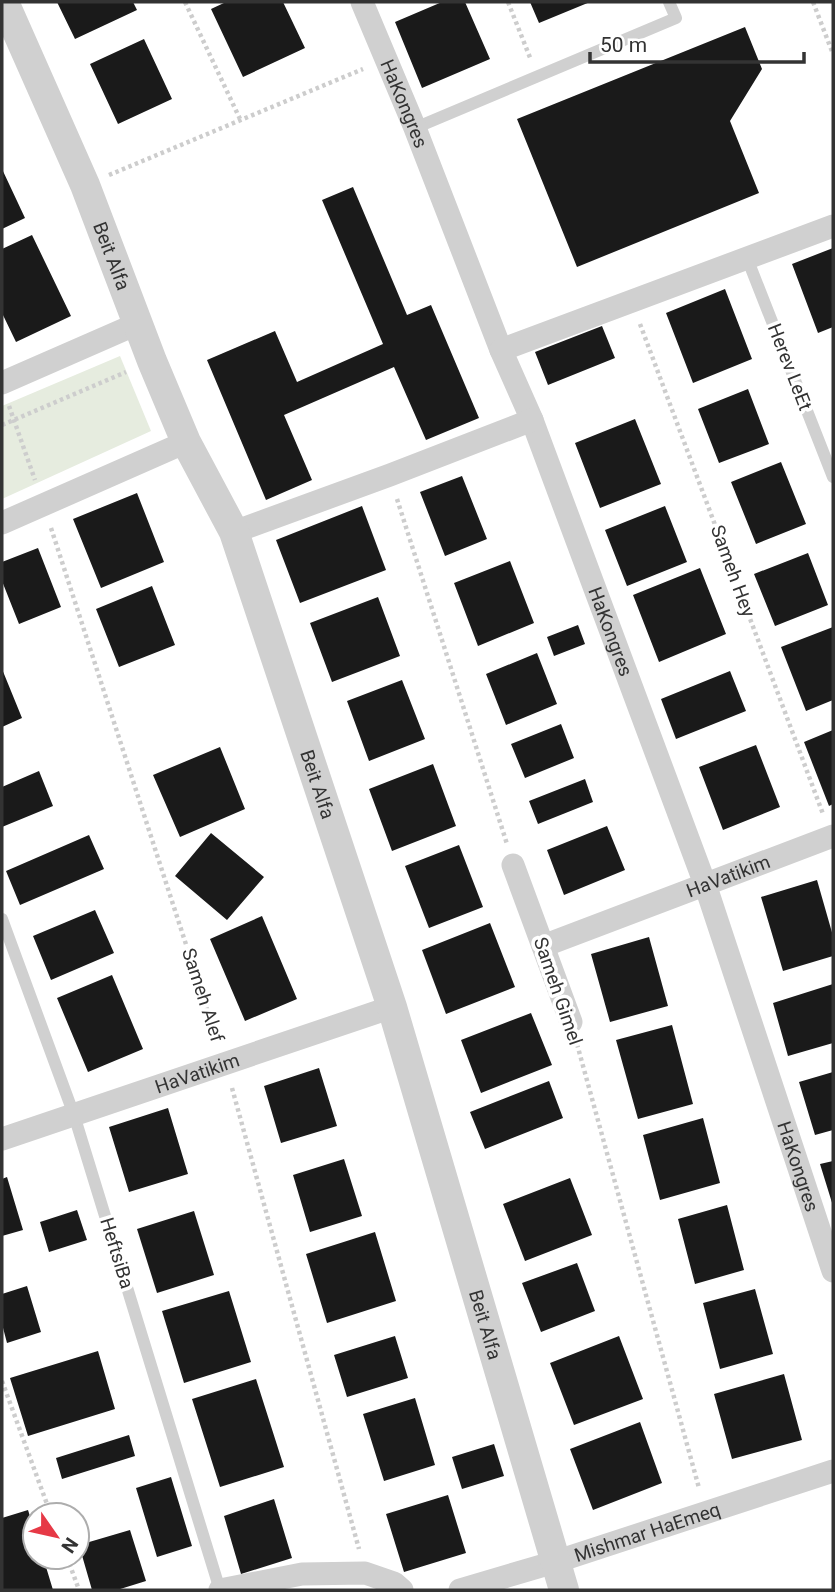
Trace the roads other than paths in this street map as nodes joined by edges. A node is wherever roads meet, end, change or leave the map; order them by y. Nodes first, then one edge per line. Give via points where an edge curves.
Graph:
1 (4, 2) edge
2 (362, 2) edge
3 (669, 2) edge
4 (415, 128) junction
5 (833, 226) edge
6 (747, 258) junction
7 (139, 323) junction
8 (501, 350) junction
9 (2, 383) edge
10 (532, 420) junction
11 (187, 442) junction
12 (833, 477) edge
13 (2, 523) edge
14 (234, 532) junction
15 (832, 836) edge
16 (513, 865) road end
17 (705, 884) junction
18 (2, 919) edge
19 (543, 946) junction
20 (392, 1007) junction
21 (571, 1022) road end
22 (74, 1115) junction
23 (2, 1139) edge
24 (833, 1271) edge
25 (833, 1471) edge
26 (560, 1576) edge
27 (220, 1590) edge
28 (402, 1590) edge
29 (460, 1590) edge

1 - 7 street, Beit Alfa via 85,185
2 - 4 street, HaKongres
3 - 4 lane via 676,18
4 - 8 street, HaKongres
5 - 6 street
6 - 8 street
6 - 12 lane, Herev LeEt
7 - 9 street
7 - 11 street, Beit Alfa
8 - 10 street, HaKongres
10 - 14 street
10 - 17 street, HaKongres
11 - 13 street
11 - 14 street, Beit Alfa
14 - 20 street, Beit Alfa
15 - 17 street, HaVatikim
16 - 19 street, Sameh Gimel
17 - 19 street, HaVatikim
17 - 24 street, HaKongres
18 - 22 lane, HeftsiBa
19 - 21 street, Sameh Gimel
20 - 22 street, HaVatikim
20 - 26 street, Beit Alfa
22 - 23 street, HaVatikim
22 - 27 lane, HeftsiBa
25 - 26 street, Mishmar HaEmeq via 706,1512
26 - 29 street, Mishmar HaEmeq
27 - 28 street via 302,1574 365,1573

